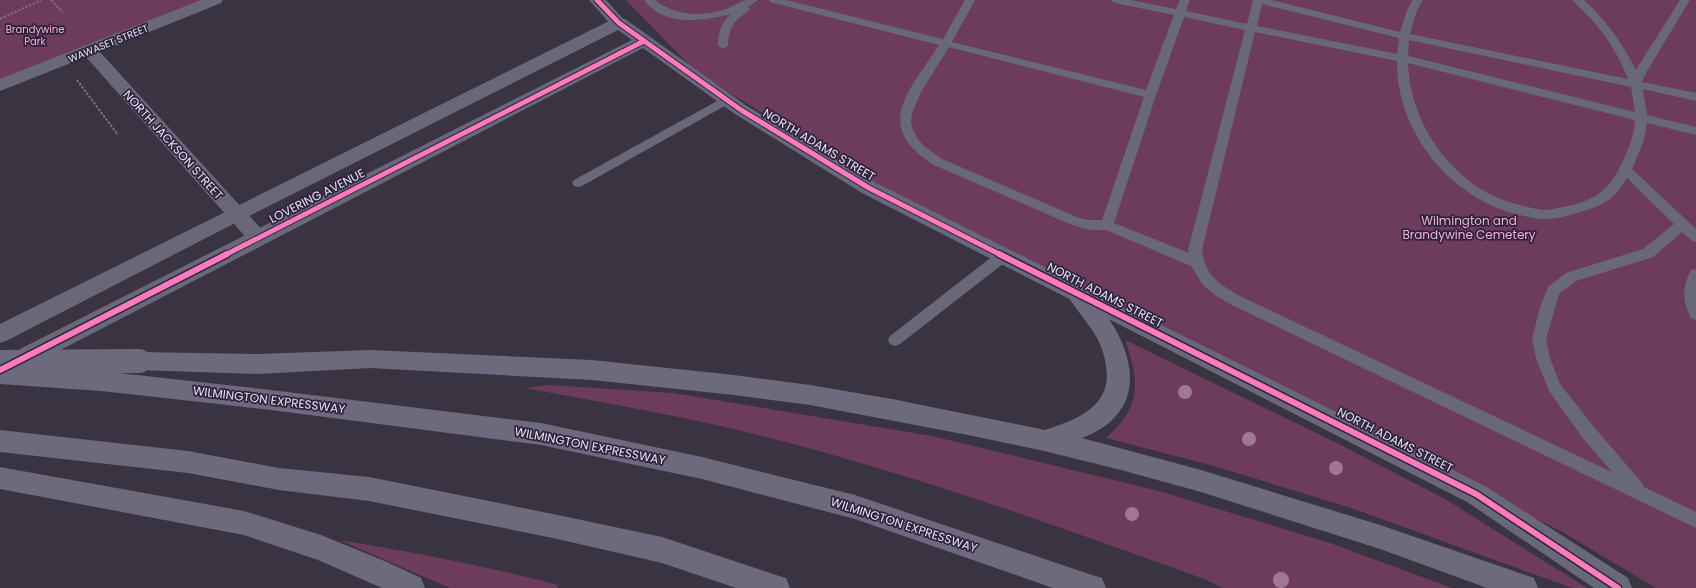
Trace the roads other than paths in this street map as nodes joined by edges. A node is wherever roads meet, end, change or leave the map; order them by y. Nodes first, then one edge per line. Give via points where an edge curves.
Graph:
1 (215, 0) edge
2 (597, 0) edge
3 (649, 0) edge
4 (754, 0) edge
5 (774, 0) edge
6 (970, 0) edge
7 (1115, 0) edge
8 (1185, 0) edge
9 (1258, 0) edge
10 (1418, 0) edge
11 (1578, 0) edge
12 (1685, 0) edge
13 (1179, 13) junction
14 (620, 23) junction
15 (1252, 28) junction
16 (1405, 36) junction
17 (644, 41) junction
18 (945, 44) junction
19 (723, 46) dead end
20 (90, 50) junction
21 (1401, 58) junction
22 (1636, 84) junction
23 (0, 85) edge
24 (1150, 95) junction
25 (1696, 97) edge
26 (726, 100) junction
27 (1642, 119) junction
28 (1696, 131) edge
29 (1626, 170) junction
30 (578, 183) dead end
31 (236, 214) junction
32 (1683, 224) junction
33 (1107, 225) junction
34 (1696, 236) edge
35 (258, 238) junction
36 (1003, 256) junction
37 (1196, 262) junction
38 (1696, 274) edge
39 (1077, 292) junction
40 (1696, 314) edge
41 (0, 334) edge
42 (895, 340) dead end
43 (0, 362) edge
44 (0, 370) edge
45 (0, 374) edge
46 (1044, 440) junction
47 (0, 441) edge
48 (0, 478) edge
49 (1640, 493) junction
50 (1696, 520) edge
51 (411, 588) edge
52 (776, 588) edge
53 (1092, 588) edge
54 (1524, 588) edge
55 (1618, 588) edge

1 - 20 street, WAWASET STREET
2 - 14 street, NORTH ADAMS STREET
3 - 4 lane via 656,8 676,16 716,15
4 - 19 lane via 730,20 723,33
5 - 18 lane
6 - 18 lane
7 - 13 lane
8 - 13 lane
9 - 15 lane
9 - 16 lane
10 - 16 lane via 1413,7
11 - 22 lane via 1609,34
12 - 22 lane via 1641,71
13 - 15 lane
13 - 24 lane
14 - 17 street, NORTH ADAMS STREET
14 - 31 street, LOVERING AVENUE
15 - 21 lane
15 - 37 lane via 1195,250
16 - 21 lane
16 - 22 lane
17 - 26 street, NORTH ADAMS STREET
17 - 35 street, LOVERING AVENUE
18 - 24 lane
18 - 33 lane via 921,80 905,120 909,134 919,150 938,162 1075,222
20 - 23 street, WAWASET STREET
20 - 31 street, NORTH JACKSON STREET
21 - 27 lane
21 - 29 lane via 1406,93 1422,134 1454,175 1482,196 1512,210 1549,215 1582,207 1610,193
22 - 25 lane
22 - 27 lane
24 - 33 lane
26 - 30 lane
26 - 36 street, NORTH ADAMS STREET via 869,188
27 - 28 lane
27 - 29 lane via 1637,144
29 - 32 lane
31 - 35 street, NORTH JACKSON STREET
31 - 41 street, LOVERING AVENUE
32 - 34 lane
32 - 49 lane via 1648,253 1571,277 1553,291 1539,338 1543,358 1554,387
33 - 37 lane
35 - 44 street, LOVERING AVENUE
36 - 39 street, NORTH ADAMS STREET
36 - 42 lane
37 - 49 lane via 1209,282 1237,301
38 - 40 lane via 1691,285
39 - 46 highway via 1116,354 1119,377 1117,389 1105,412 1096,420 1067,434
39 - 55 street, NORTH ADAMS STREET via 1476,494
43 - 46 highway, bridge via 139,361 258,364 370,359 592,370 810,395
45 - 53 highway, WILMINGTON EXPRESSWAY via 101,381 271,400 549,436 702,468 855,507
46 - 54 highway via 1136,463 1291,509 1387,539
47 - 52 highway via 188,462 279,479 369,489 662,550
48 - 51 highway via 244,523 321,548
49 - 50 lane

